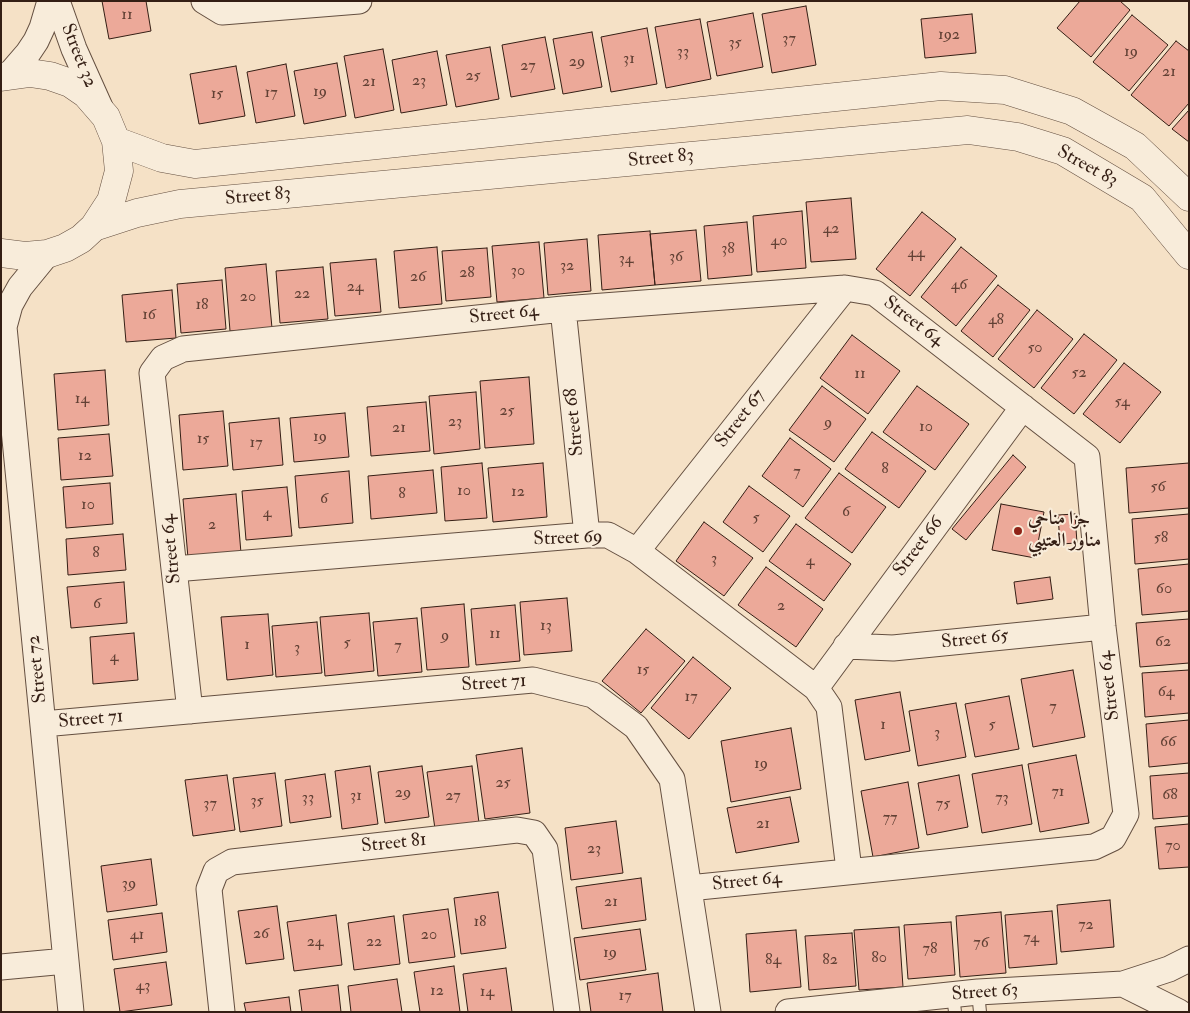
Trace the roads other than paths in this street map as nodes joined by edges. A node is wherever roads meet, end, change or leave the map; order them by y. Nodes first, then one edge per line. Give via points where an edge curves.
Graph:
1 (50, 1) edge
2 (57, 1) edge
3 (204, 1) edge
4 (359, 1) edge
5 (5, 76) edge
6 (101, 109) junction
7 (116, 141) junction
8 (1189, 198) edge
9 (94, 226) junction
10 (1, 253) edge
11 (47, 254) junction
12 (1189, 255) edge
13 (846, 288) junction
14 (563, 309) junction
15 (3, 323) edge
16 (1023, 407) junction
17 (12, 522) edge
18 (588, 535) junction
19 (637, 551) junction
20 (174, 569) junction
21 (1103, 627) junction
22 (846, 646) junction
23 (816, 688) junction
24 (190, 711) junction
25 (43, 724) junction
26 (849, 870) junction
27 (689, 888) junction
28 (1189, 959) edge
29 (66, 961) junction
30 (1, 967) edge
31 (1123, 984) junction
32 (979, 1002) edge
33 (954, 1003) edge
34 (71, 1012) edge
35 (222, 1012) edge
36 (567, 1012) edge
37 (708, 1012) edge
38 (788, 1012) edge
39 (1179, 1012) edge

1 - 5 street, Street 32 via 36,40
2 - 6 street, Street 32
3 - 4 street via 222,12
5 - 6 street via 30,73 50,76 70,83
6 - 7 street
7 - 8 street, Street 83 via 162,158 195,164 941,86 1005,90 1072,111 1134,146
7 - 9 street via 119,171 111,201
9 - 11 street via 81,239
9 - 12 street, Street 83 via 180,204 968,130 1018,136 1063,151 1142,198
10 - 11 street
11 - 15 street, Street 72 via 20,287
13 - 14 street, Street 64
13 - 16 street, Street 64 via 874,293
13 - 19 street, Street 67
14 - 18 street, Street 68
14 - 20 street, Street 64 via 183,349 163,358 152,373
15 - 17 street, Street 72
16 - 21 street, Street 64 via 1086,457
16 - 22 street, Street 66
17 - 25 street, Street 72
18 - 19 street, Street 69 via 608,535
18 - 20 street, Street 69
19 - 23 street, Street 69
20 - 24 street, Street 64
21 - 22 street, Street 65 via 892,648
21 - 26 street, Street 64 via 1126,814 1113,838 1094,846
22 - 23 street, Street 66
23 - 26 street, Street 69 via 829,707
24 - 25 street, Street 71
24 - 27 street, Street 71 via 533,680 593,695 636,727 672,779
25 - 29 street, Street 72
26 - 27 street, Street 64
27 - 37 street, Street 71
28 - 31 street, Street 63
29 - 30 street
29 - 34 street, Street 72
31 - 32 street, Street 63
31 - 39 street, Street 63
32 - 33 street, Street 63
33 - 38 street, Street 63
35 - 36 street, Street 81 via 209,888 216,871 232,862 517,830 534,833 545,849

